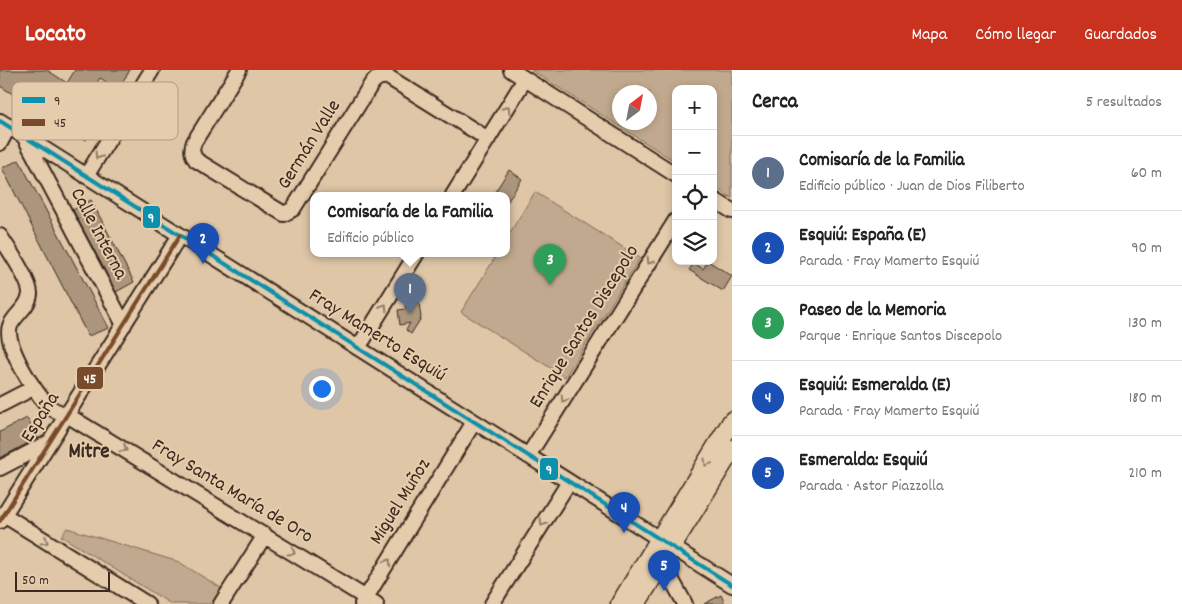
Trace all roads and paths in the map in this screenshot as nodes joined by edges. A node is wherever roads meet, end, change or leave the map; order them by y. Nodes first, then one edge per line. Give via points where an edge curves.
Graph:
1 (152, 70) edge
2 (239, 70) edge
3 (511, 70) edge
4 (526, 79) junction
5 (145, 82) edge
6 (4, 124) edge
7 (488, 139) junction
8 (25, 140) edge
9 (29, 140) edge
10 (108, 140) edge
11 (0, 143) edge
12 (672, 172) edge
13 (86, 176) junction
14 (455, 192) edge
15 (717, 202) edge
16 (732, 211) edge
17 (672, 226) edge
18 (180, 235) junction
19 (0, 236) edge
20 (415, 257) edge
21 (124, 325) junction
22 (358, 348) junction
23 (33, 388) junction
24 (0, 405) edge
25 (67, 415) junction
26 (732, 421) edge
27 (474, 422) junction
28 (50, 442) junction
29 (732, 449) edge
30 (528, 456) junction
31 (0, 468) edge
32 (569, 482) junction
33 (2, 518) edge
34 (265, 535) junction
35 (666, 543) junction
36 (662, 562) junction
37 (732, 585) edge
38 (368, 602) edge
39 (147, 604) edge
40 (221, 604) edge
41 (492, 604) edge
42 (620, 604) edge
43 (636, 604) edge
44 (685, 604) edge

1 -> 5 street
2 - 7 street, Germán Valle via 194,142 192,154 196,160 279,213 293,209 372,83 382,76
3 - 4 street
7 -> 4 street
4 - 12 street
6 - 11 street
7 - 14 street
8 - 21 street, Calle Interna
9 - 13 street, Fray Mamerto Esquiú
10 -> 13 street
13 - 18 street, Fray Mamerto Esquiú
15 - 16 street
17 -> 30 street, Enrique Santos Discepolo
18 - 21 street, España
18 - 22 street, Fray Mamerto Esquiú
19 - 23 street, Fray Santa María de Oro via 30,293 9,326 9,338
22 -> 20 street
21 - 25 street, España
22 - 27 street, Fray Mamerto Esquiú
23 - 24 street
23 - 25 street, Fray Santa María de Oro via 50,408
25 - 28 street, España
25 -> 34 street, Fray Santa María de Oro
26 -> 35 main road
27 - 30 street, Fray Mamerto Esquiú
38 -> 27 street, Miguel Muñoz
28 - 31 street
28 - 33 street, España
29 - 35 main road
30 - 32 street, Fray Mamerto Esquiú
32 - 35 street, Fray Mamerto Esquiú
32 -> 41 street
33 -> 39 street
34 -> 38 street, Fray Santa María de Oro
34 - 40 street
35 - 36 main road
35 - 37 street, Fray Mamerto Esquiú
35 - 42 main road
36 - 43 main road
36 - 44 street

